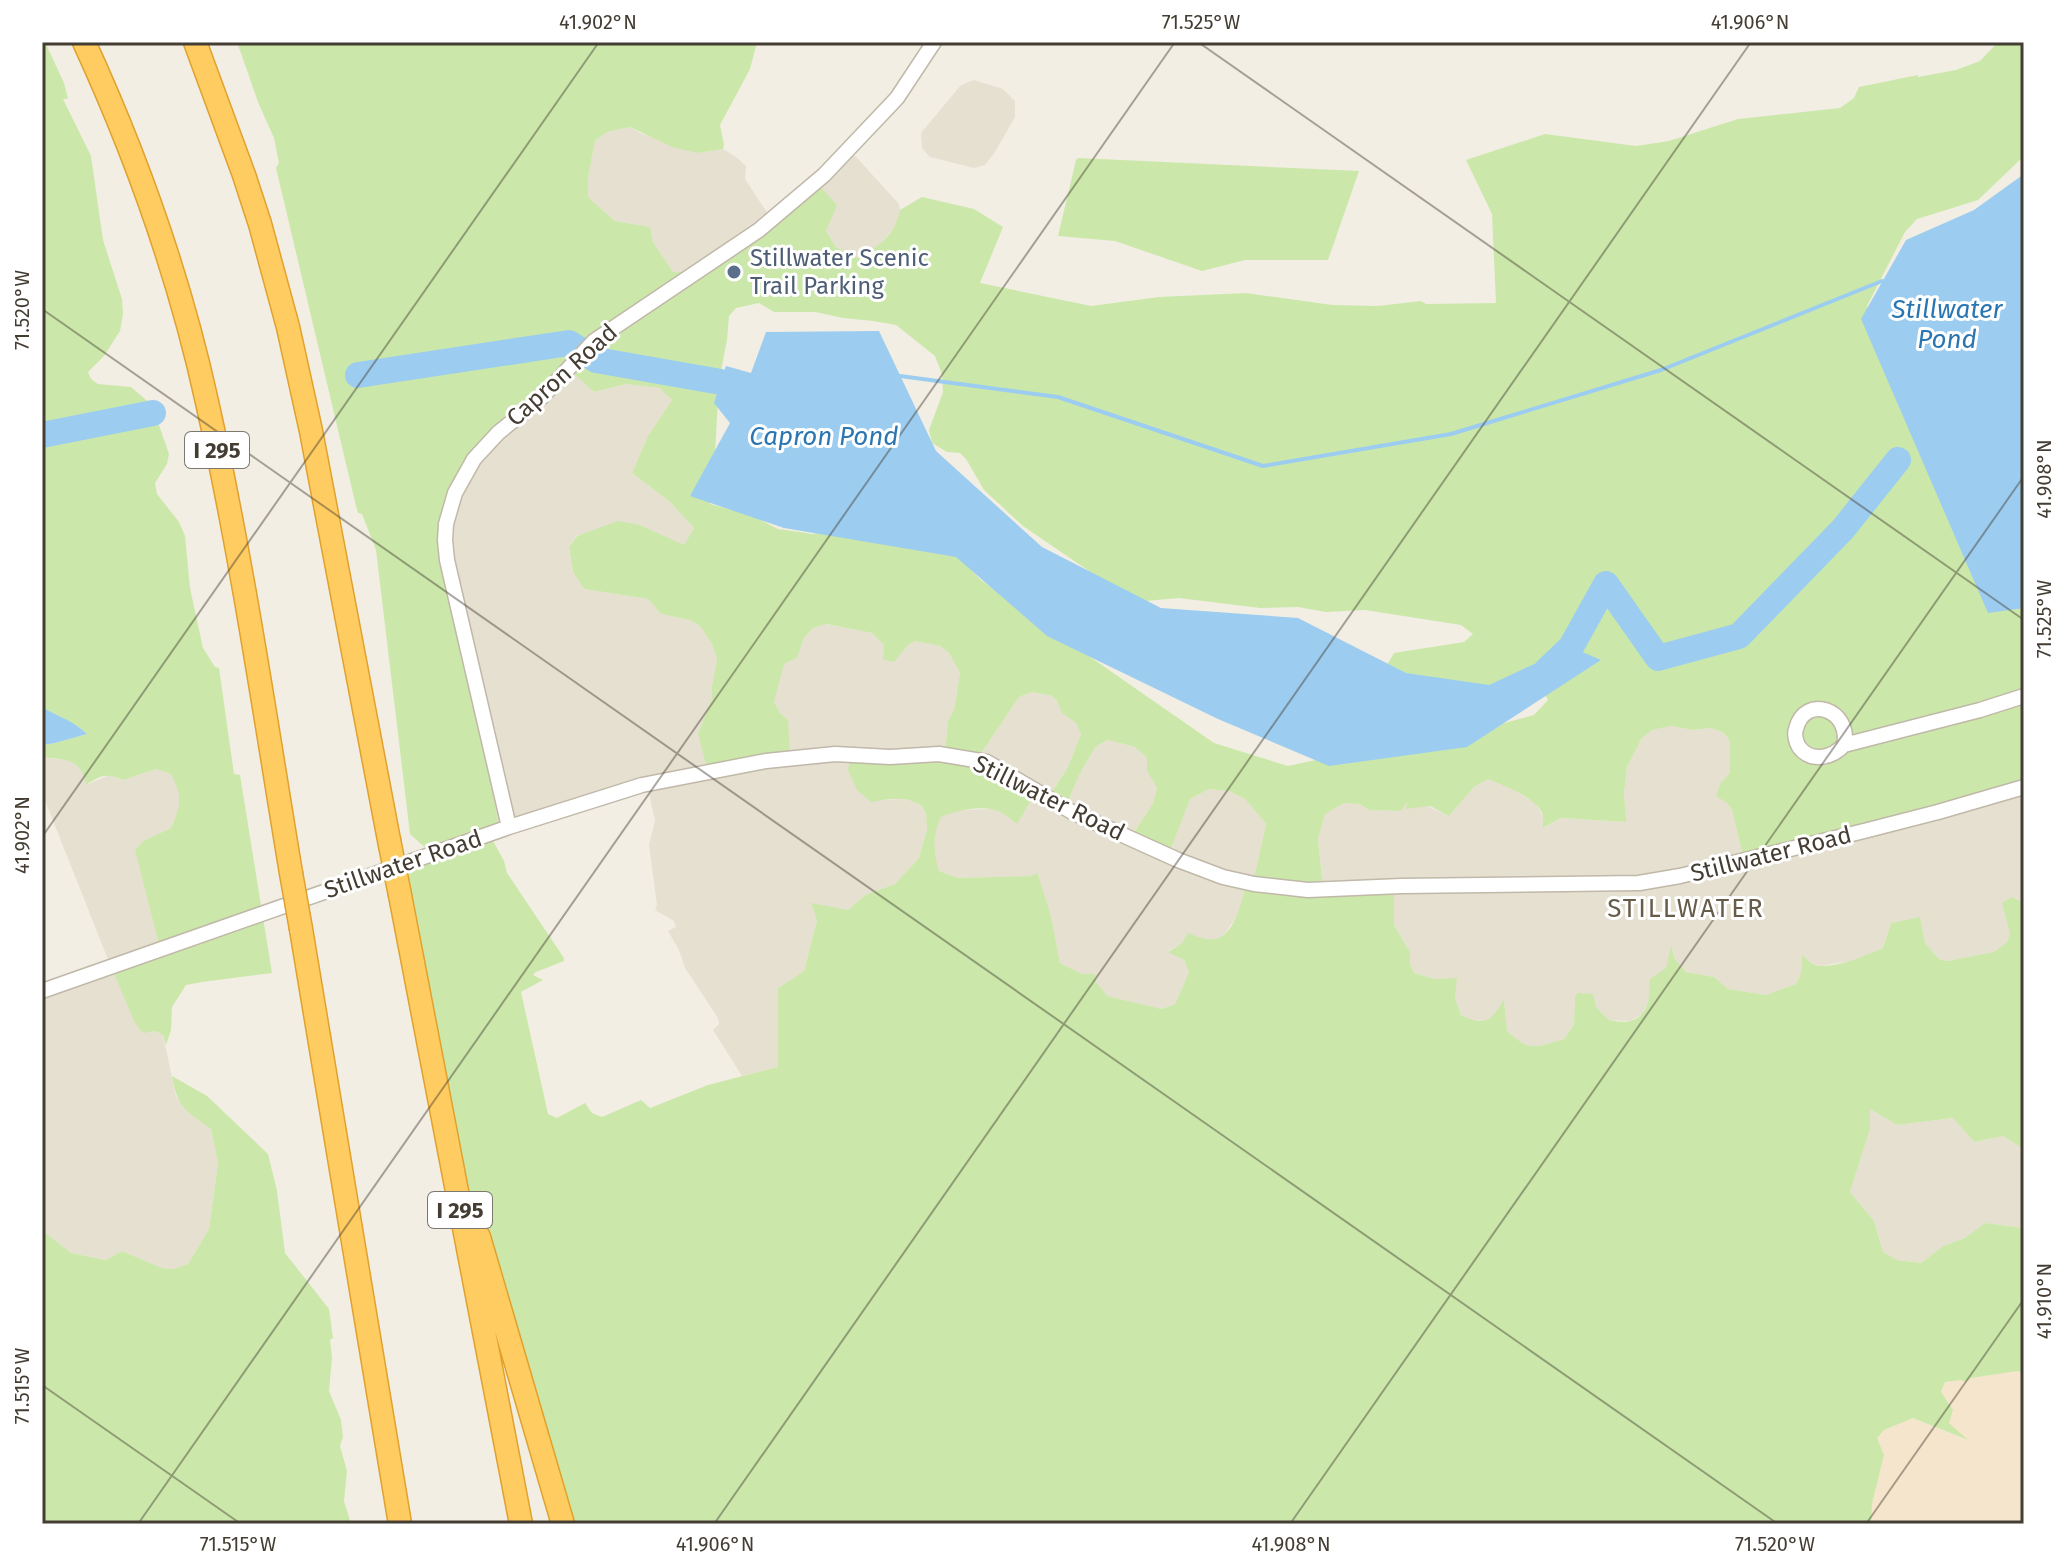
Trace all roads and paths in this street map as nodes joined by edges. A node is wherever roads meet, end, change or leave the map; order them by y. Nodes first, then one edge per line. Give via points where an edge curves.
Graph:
1 (84, 42) edge
2 (195, 42) edge
3 (934, 42) edge
4 (2024, 696) edge
5 (1844, 745) dead end
6 (2024, 787) edge
7 (509, 827) junction
8 (42, 991) edge
9 (437, 1085) junction
10 (400, 1524) edge
11 (521, 1524) edge
12 (563, 1524) edge

1 - 10 highway, I 295, bridge via 113,108 181,303 229,505
2 - 9 highway, I 295, bridge via 248,187 288,327
3 - 7 street, Capron Road via 897,98 824,175 759,230 594,341 474,459 455,493 446,524 447,560
4 - 5 street
6 - 7 street, Stillwater Road via 1639,883 1308,890 1254,884 1178,860 1072,812 987,762 939,754 835,754 723,768 642,785
7 - 8 street, Stillwater Road
9 - 11 highway, I 295
9 - 12 highway

